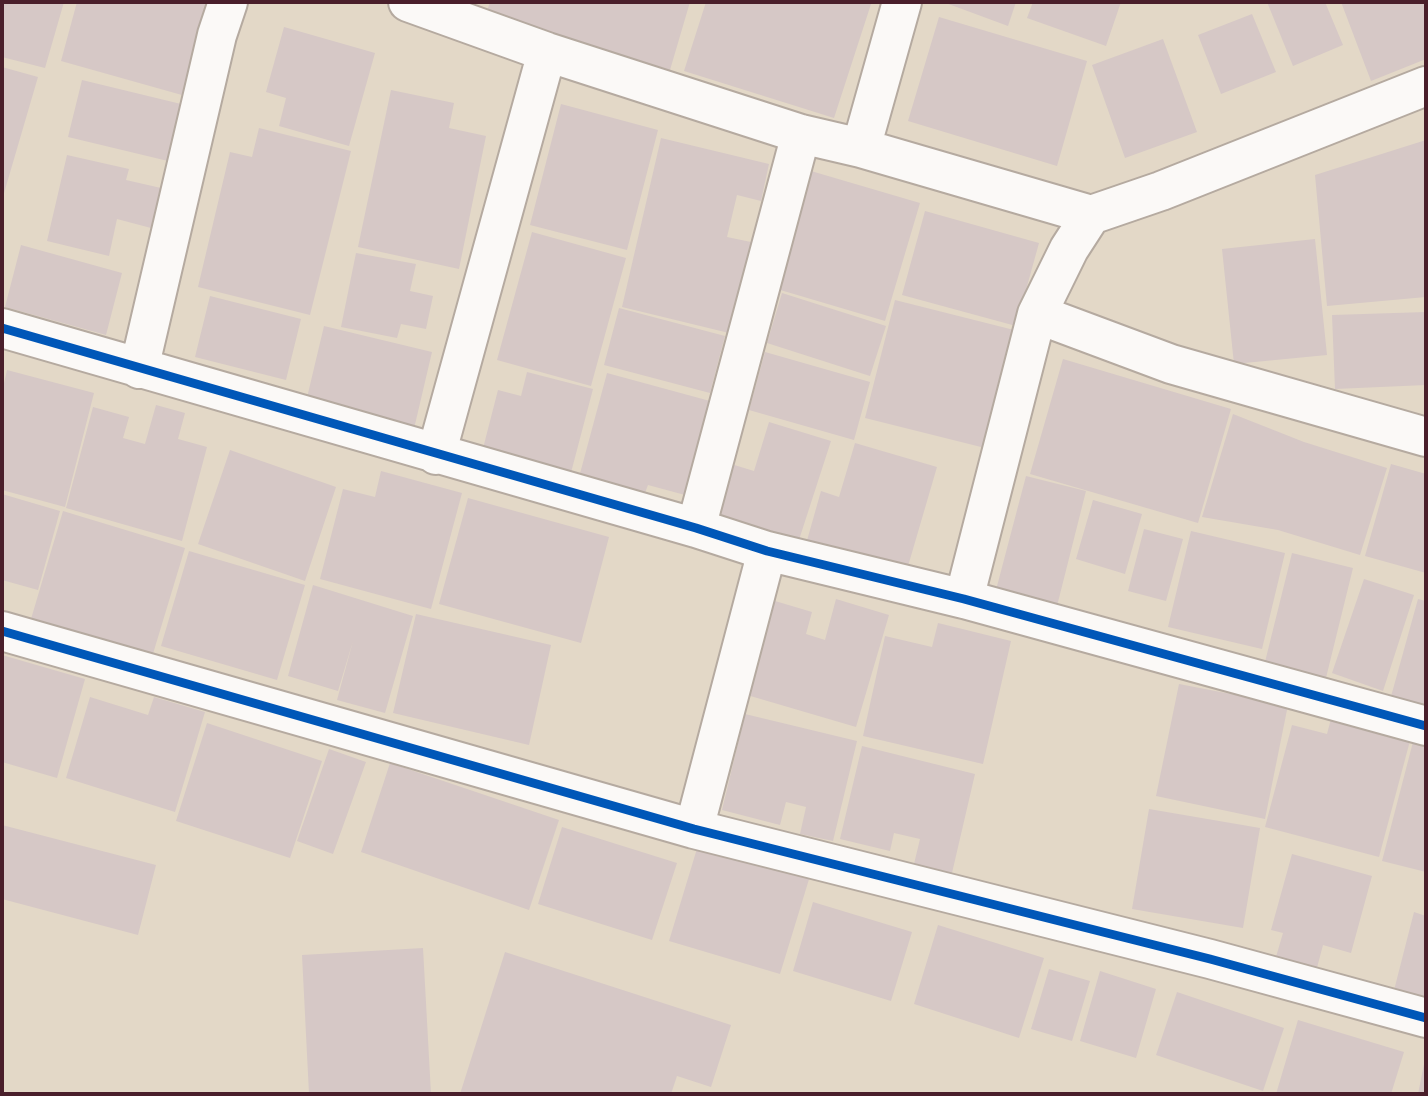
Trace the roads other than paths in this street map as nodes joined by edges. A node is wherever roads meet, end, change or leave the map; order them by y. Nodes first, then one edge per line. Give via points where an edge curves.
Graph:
1 (228, 2) edge
2 (408, 2) edge
3 (902, 2) edge
4 (464, 11) edge
5 (547, 52) junction
6 (1426, 86) edge
7 (801, 134) junction
8 (861, 148) junction
9 (1091, 215) junction
10 (1037, 314) junction
11 (2, 328) edge
12 (139, 369) junction
13 (1426, 437) edge
14 (436, 455) junction
15 (695, 528) junction
16 (768, 551) junction
17 (964, 599) junction
18 (2, 631) edge
19 (1426, 726) edge
20 (694, 829) junction
21 (1426, 1018) edge

1 - 12 street
2 - 4 street
3 - 8 street
4 - 5 street
5 - 7 street
5 - 14 street
6 - 9 street
7 - 8 street
7 - 15 street
8 - 9 street
9 - 10 street
10 - 13 street via 1171,364
10 - 17 street
11 - 12 street
12 - 14 street
14 - 15 street
15 - 16 street
16 - 17 street
16 - 20 street
17 - 19 street
18 - 20 street
20 - 21 street

